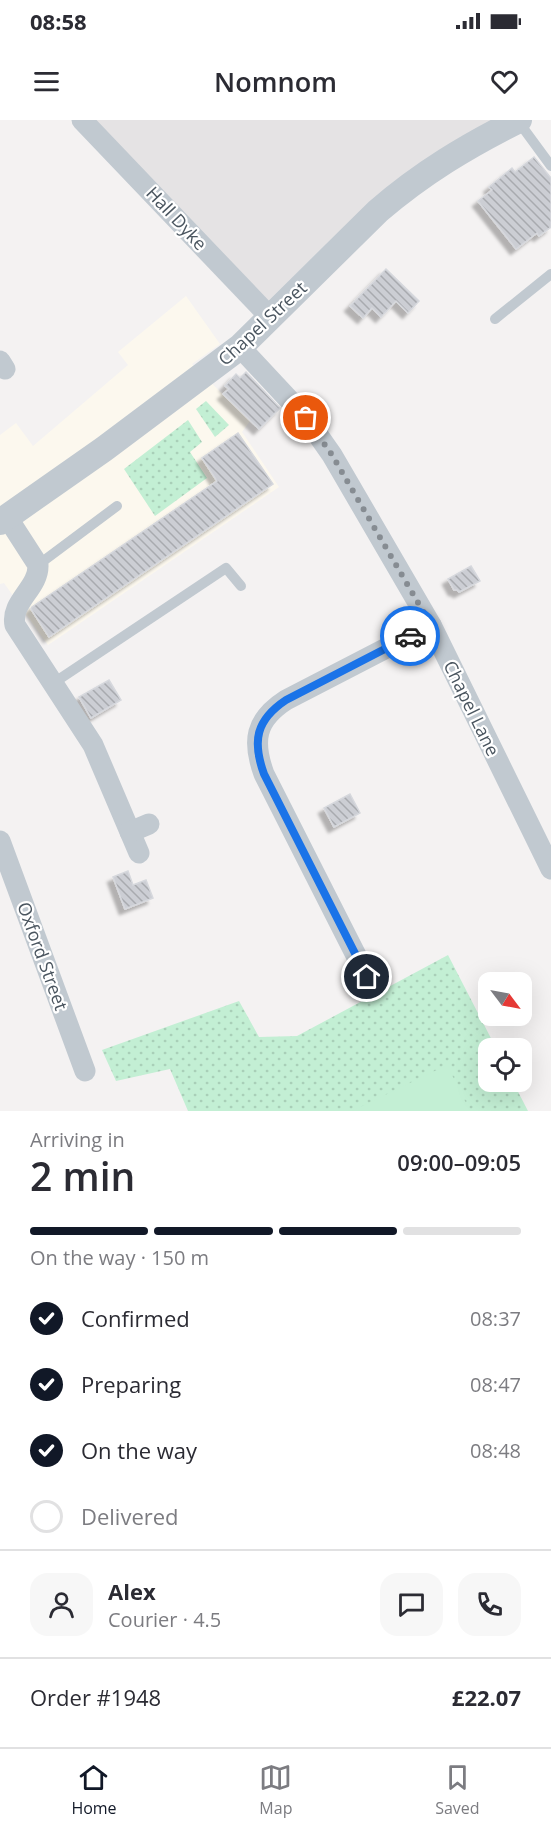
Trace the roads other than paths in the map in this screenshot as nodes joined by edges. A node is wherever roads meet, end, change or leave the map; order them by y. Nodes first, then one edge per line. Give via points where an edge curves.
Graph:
1 (82, 120) edge
2 (518, 120) edge
3 (551, 166) edge
4 (551, 274) edge
5 (270, 317) junction
6 (495, 320) dead end
7 (240, 347) junction
8 (117, 506) dead end
9 (4, 520) edge
10 (38, 565) junction
11 (241, 586) dead end
12 (431, 625) junction
13 (52, 684) junction
14 (0, 841) edge
15 (139, 853) dead end
16 (551, 869) edge
17 (367, 977) dead end
18 (85, 1071) dead end

1 - 5 street, Hall Dyke
2 - 3 lane
2 - 5 street, Chapel Street via 460,151 396,195
4 - 6 lane
5 - 7 street, Chapel Street
7 - 9 street, Chapel Street
7 - 12 street, Chapel Lane via 316,431
8 - 10 lane
9 - 10 street
10 - 13 street via 37,575 14,621
11 - 13 lane via 226,568
12 - 16 street, Chapel Lane
12 - 17 street via 273,708 257,736 264,774
13 - 15 street via 93,745 140,828
14 - 18 street, Oxford Street

